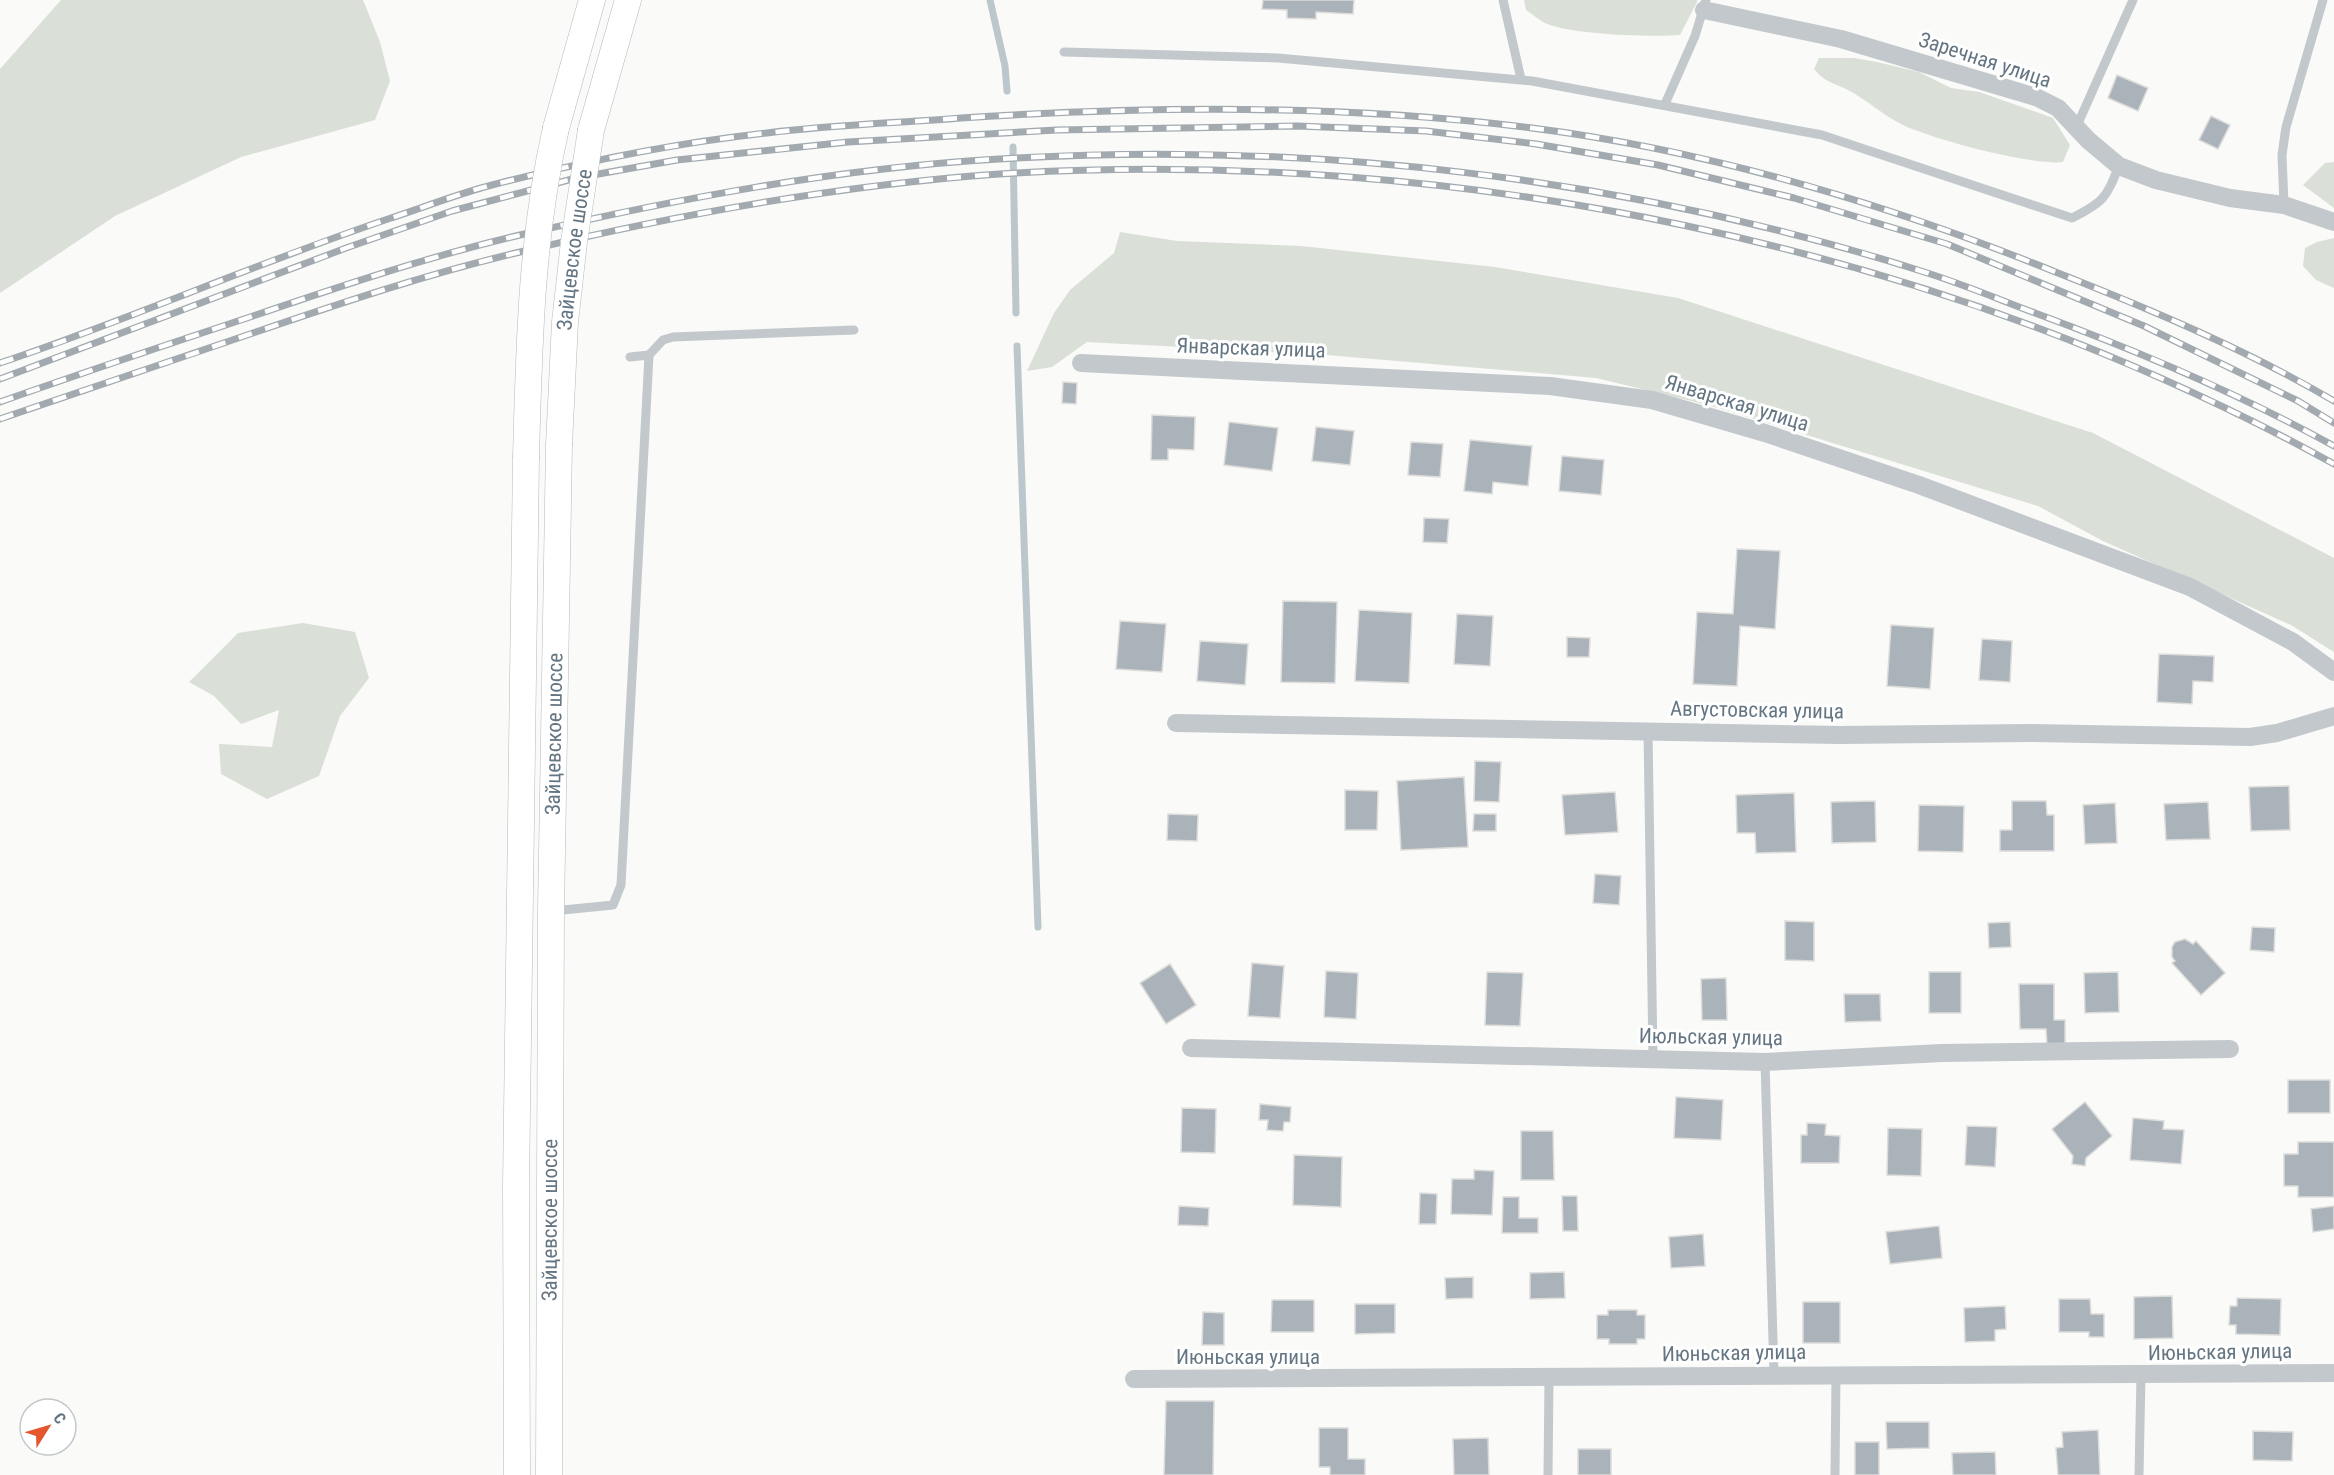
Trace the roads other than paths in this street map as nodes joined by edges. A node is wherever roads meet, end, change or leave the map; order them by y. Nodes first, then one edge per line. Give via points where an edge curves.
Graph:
1 (592, 0) edge
2 (628, 0) edge
3 (1503, 0) edge
4 (2133, 0) edge
5 (2323, 0) edge
6 (1705, 5) edge
7 (1064, 52) dead end
8 (1521, 79) junction
9 (1665, 104) junction
10 (2076, 128) junction
11 (2119, 166) junction
12 (2284, 205) junction
13 (2334, 222) edge
14 (854, 330) dead end
15 (649, 355) junction
16 (630, 357) dead end
17 (1081, 363) dead end
18 (2334, 672) edge
19 (2334, 716) edge
20 (1176, 723) dead end
21 (1648, 730) junction
22 (550, 911) junction
23 (1191, 1048) dead end
24 (2230, 1049) dead end
25 (1653, 1059) junction
26 (1765, 1062) junction
27 (2334, 1373) edge
28 (1774, 1375) junction
29 (1836, 1375) junction
30 (2141, 1375) junction
31 (1549, 1378) junction
32 (1134, 1379) dead end
33 (517, 1475) edge
34 (549, 1475) edge
35 (1548, 1475) edge
36 (1835, 1475) edge
37 (2139, 1475) edge

1 - 33 main road, Зайцевское шоссе, bridge via 556,128 539,224 530,311 516,1186
2 - 22 main road, Зайцевское шоссе, bridge via 596,108 565,321
3 - 8 lane
4 - 10 lane
5 - 12 lane via 2286,128 2282,155
6 - 9 lane
6 - 10 street, Заречная улица via 1841,39 2036,97 2058,108
7 - 8 lane via 1266,58
8 - 9 lane
9 - 11 lane via 1822,135 2072,218 2105,198
10 - 11 street, Заречная улица
11 - 12 street, Заречная улица via 2199,191
12 - 13 street, Заречная улица
14 - 15 lane via 673,337 663,339
15 - 16 lane
15 - 22 lane via 621,885 613,905
17 - 18 street, Январская улица via 1550,386 1652,400 1919,485 2190,587 2278,633
19 - 21 street, Августовская улица via 2250,737
20 - 21 street, Августовская улица
21 - 25 lane
22 - 34 main road, Зайцевское шоссе
23 - 25 street, Июльская улица
24 - 26 street, Июльская улица via 1942,1053
25 - 26 street, Июльская улица
26 - 28 lane
27 - 30 street, Июньская улица
28 - 29 street, Июньская улица
28 - 31 street, Июньская улица
29 - 30 street, Июньская улица
29 - 36 lane
30 - 37 lane
31 - 32 street, Июньская улица
31 - 35 lane

